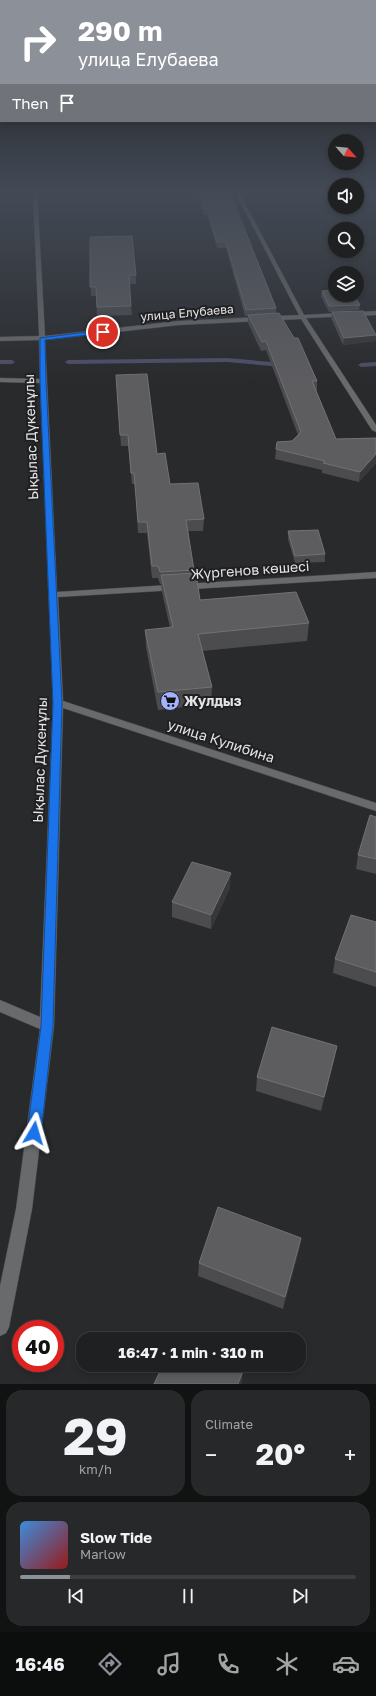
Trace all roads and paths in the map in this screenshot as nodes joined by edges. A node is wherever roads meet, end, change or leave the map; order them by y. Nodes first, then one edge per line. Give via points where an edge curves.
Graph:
1 (38, 255) edge
2 (270, 255) edge
3 (376, 313) edge
4 (302, 316) junction
5 (42, 338) junction
6 (0, 339) edge
7 (0, 380) edge
8 (43, 381) junction
9 (376, 430) edge
10 (376, 575) edge
11 (53, 595) junction
12 (58, 703) junction
13 (376, 806) edge
14 (0, 1006) edge
15 (47, 1026) junction
16 (0, 1327) edge

1 - 5 street, Ықылас Дүкенұлы
2 - 4 street
3 - 4 street, улица Елубаева
4 - 5 street, улица Елубаева via 179,323
4 - 9 street
5 - 6 street, улица Елубаева
5 - 8 street, Ықылас Дүкенұлы
7 - 8 street
8 - 11 street, Ықылас Дүкенұлы
10 - 11 street, Жүргенов көшесі
11 - 12 street, Ықылас Дүкенұлы
12 - 13 street, улица Кулибина
12 - 15 street, Ықылас Дүкенұлы
14 - 15 street
15 - 16 street, Ықылас Дүкенұлы via 24,1209

